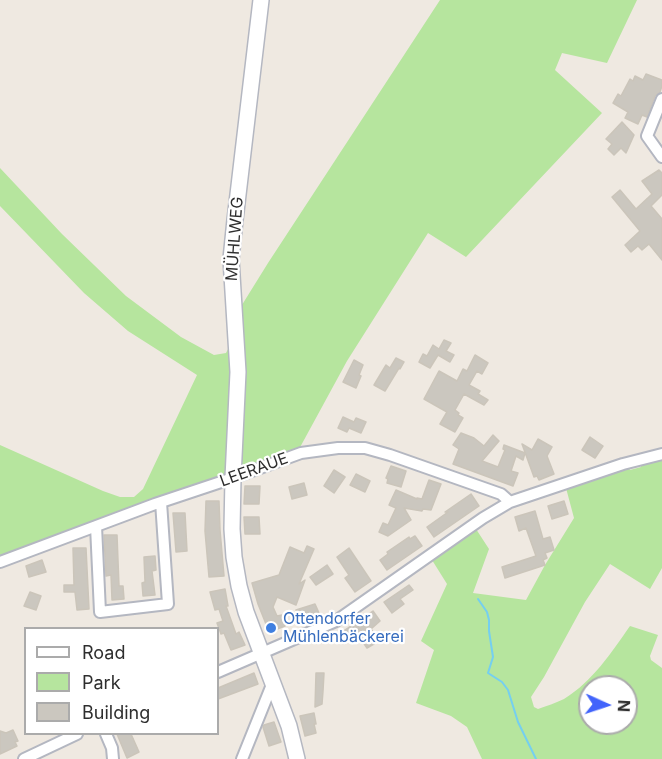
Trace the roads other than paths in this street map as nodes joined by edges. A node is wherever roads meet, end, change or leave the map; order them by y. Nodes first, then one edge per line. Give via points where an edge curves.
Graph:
1 (261, 0) edge
2 (662, 99) edge
3 (662, 157) edge
4 (662, 454) edge
5 (232, 478) junction
6 (161, 502) junction
7 (510, 502) junction
8 (96, 526) junction
9 (0, 562) edge
10 (262, 653) junction
11 (219, 672) edge
12 (273, 682) junction
13 (75, 735) edge
14 (106, 735) edge
15 (24, 759) edge
16 (113, 759) edge
17 (242, 759) edge
18 (297, 759) edge

1 - 5 street, MÜHLWEG via 231,259 238,372
2 - 3 street via 647,136
4 - 7 street
5 - 6 street, LEERAUE
5 - 7 street, LEERAUE via 301,453 365,448 501,494
5 - 10 street, MÜHLWEG via 237,580
6 - 8 street, LEERAUE
6 - 8 street via 168,604 100,612
7 - 10 street via 336,621
8 - 9 street, LEERAUE
10 - 11 street
10 - 12 street, MÜHLWEG
12 - 17 street
12 - 18 street, MÜHLWEG
13 - 15 street
14 - 16 street

